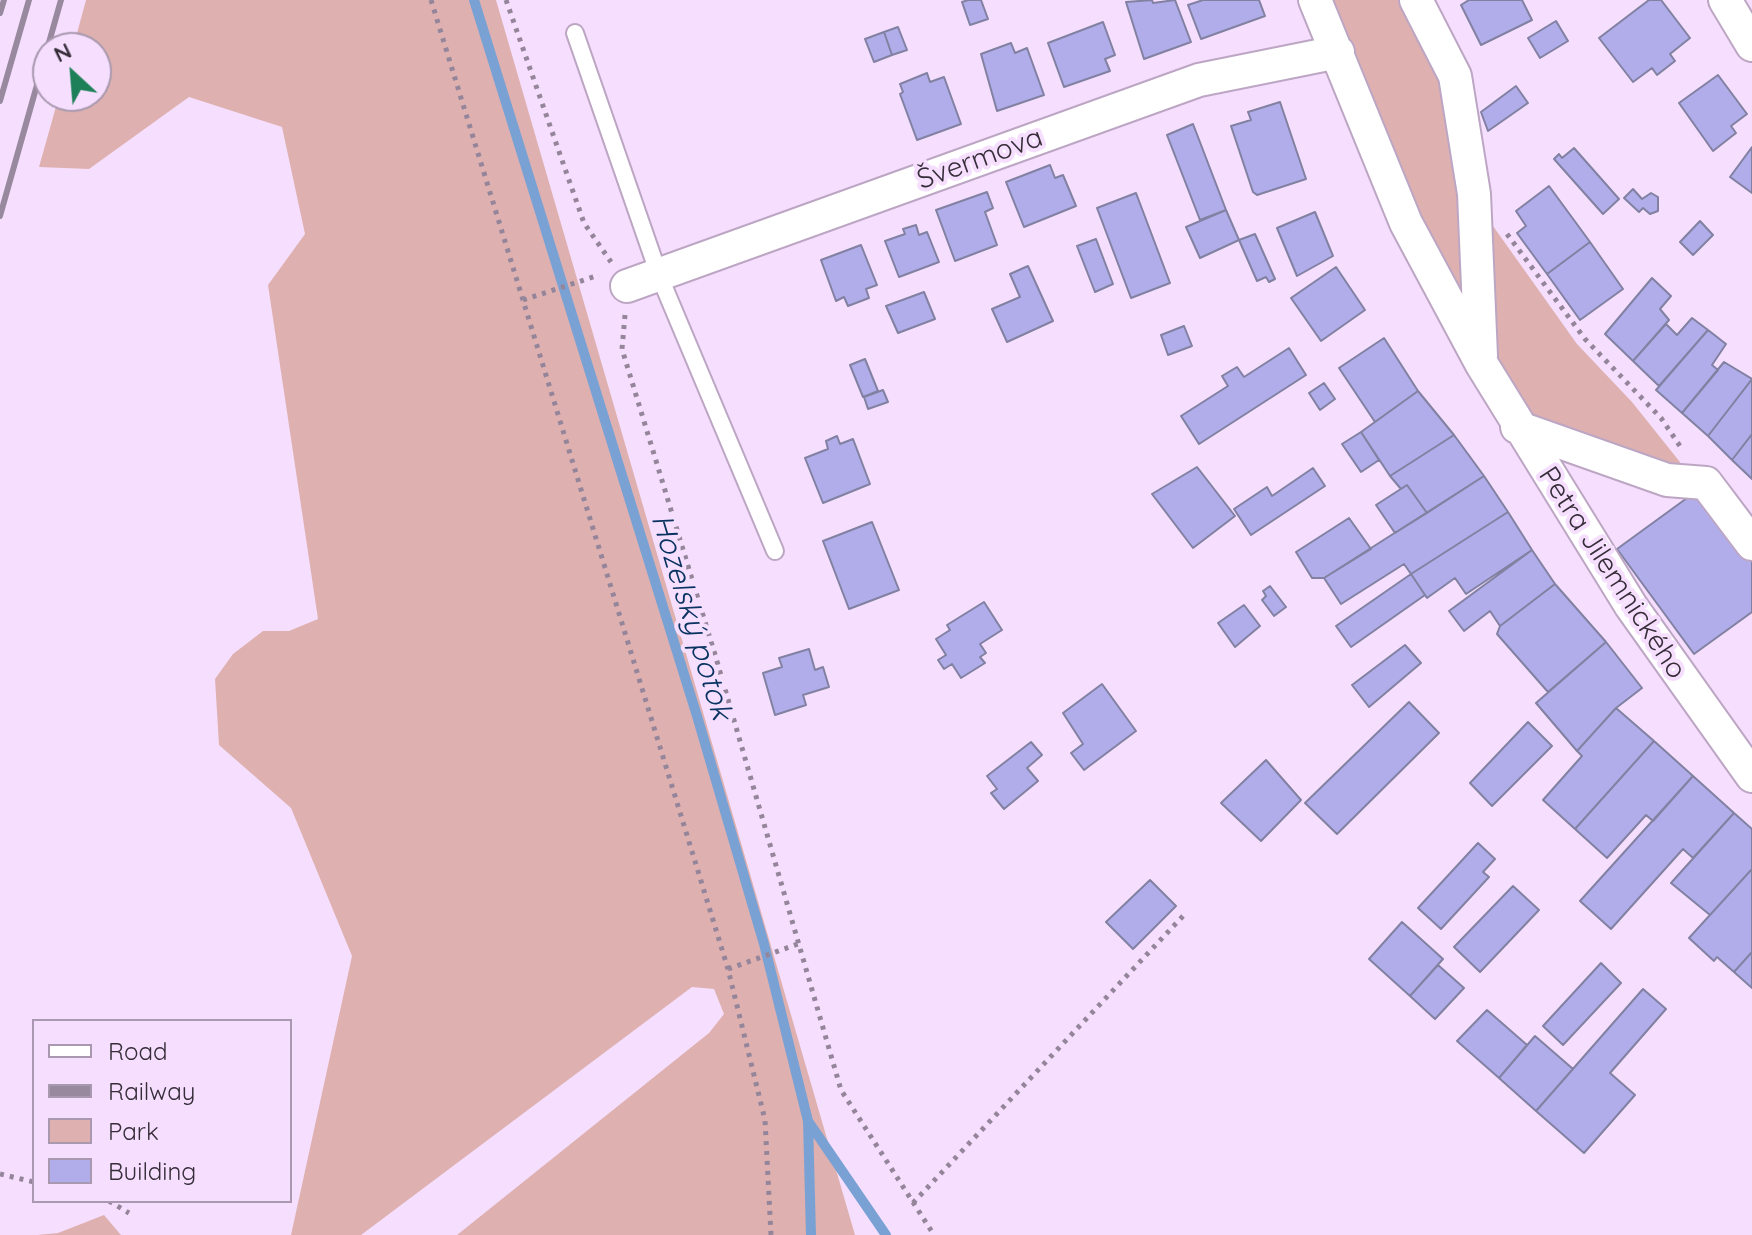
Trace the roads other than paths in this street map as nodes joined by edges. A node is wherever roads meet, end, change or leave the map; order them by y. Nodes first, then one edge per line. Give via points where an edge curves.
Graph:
1 (1315, 0) edge
2 (1416, 0) edge
3 (1725, 0) edge
4 (575, 33) dead end
5 (1752, 45) edge
6 (1338, 52) junction
7 (659, 275) junction
8 (621, 278) road end
9 (1481, 363) junction
10 (1517, 427) junction
11 (1752, 544) edge
12 (775, 551) dead end
13 (1752, 776) edge

1 - 6 street, Petra Jilemnického
2 - 9 street, Petra Jilemnického via 1455,76 1474,194
3 - 5 street
4 - 7 lane
6 - 7 street, Švermova via 1199,80
6 - 9 street, Petra Jilemnického via 1406,223
7 - 8 street, Švermova
7 - 12 lane
9 - 10 street, Petra Jilemnického
10 - 11 street via 1667,480 1706,483
10 - 13 street, Petra Jilemnického via 1631,606

